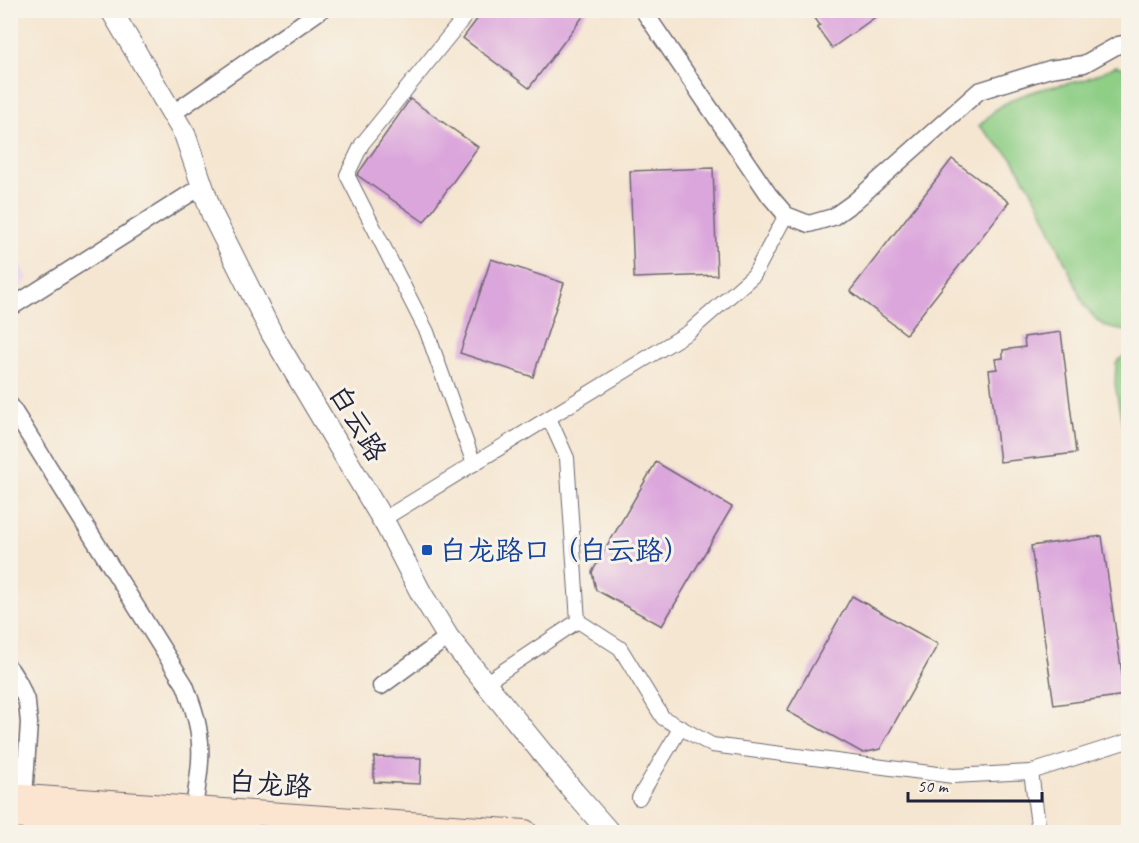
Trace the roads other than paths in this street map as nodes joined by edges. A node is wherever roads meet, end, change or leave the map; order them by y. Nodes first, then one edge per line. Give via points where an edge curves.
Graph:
1 (111, 10) edge
2 (321, 10) edge
3 (470, 10) edge
4 (643, 10) edge
5 (1128, 43) edge
6 (172, 114) junction
7 (202, 186) junction
8 (786, 215) junction
9 (10, 308) edge
10 (10, 405) edge
11 (549, 418) junction
12 (474, 464) junction
13 (382, 520) junction
14 (578, 621) junction
15 (448, 637) junction
16 (10, 669) edge
17 (485, 682) junction
18 (381, 686) dead end
19 (681, 728) junction
20 (1128, 741) edge
21 (1031, 772) junction
22 (639, 798) dead end
23 (15, 803) edge
24 (194, 809) junction
25 (249, 832) edge
26 (525, 832) edge
27 (609, 832) edge
28 (1040, 832) edge

1 - 6 street, 白云路
2 - 6 street
3 - 12 street via 362,144 347,175 427,332
4 - 8 street
5 - 8 street via 1084,64 1050,69 979,91 833,217 809,224
6 - 7 street, 白云路 via 185,135
7 - 9 street
7 - 13 street, 白云路 via 272,334
8 - 11 street via 754,275 689,332
10 - 24 street via 185,685 199,734
11 - 12 street
11 - 14 street via 567,458
12 - 13 street
13 - 15 street, 白云路
14 - 17 street
14 - 19 street via 620,648 663,718
15 - 17 street, 白云路
15 - 18 street
16 - 23 street via 27,703 29,723
17 - 27 street, 白云路
19 - 21 street via 712,745 770,754 953,776
19 - 22 street
20 - 21 street
21 - 28 street
23 - 24 main road, 白龙路
23 - 25 main road, 白龙路
24 - 26 main road, 白龙路

